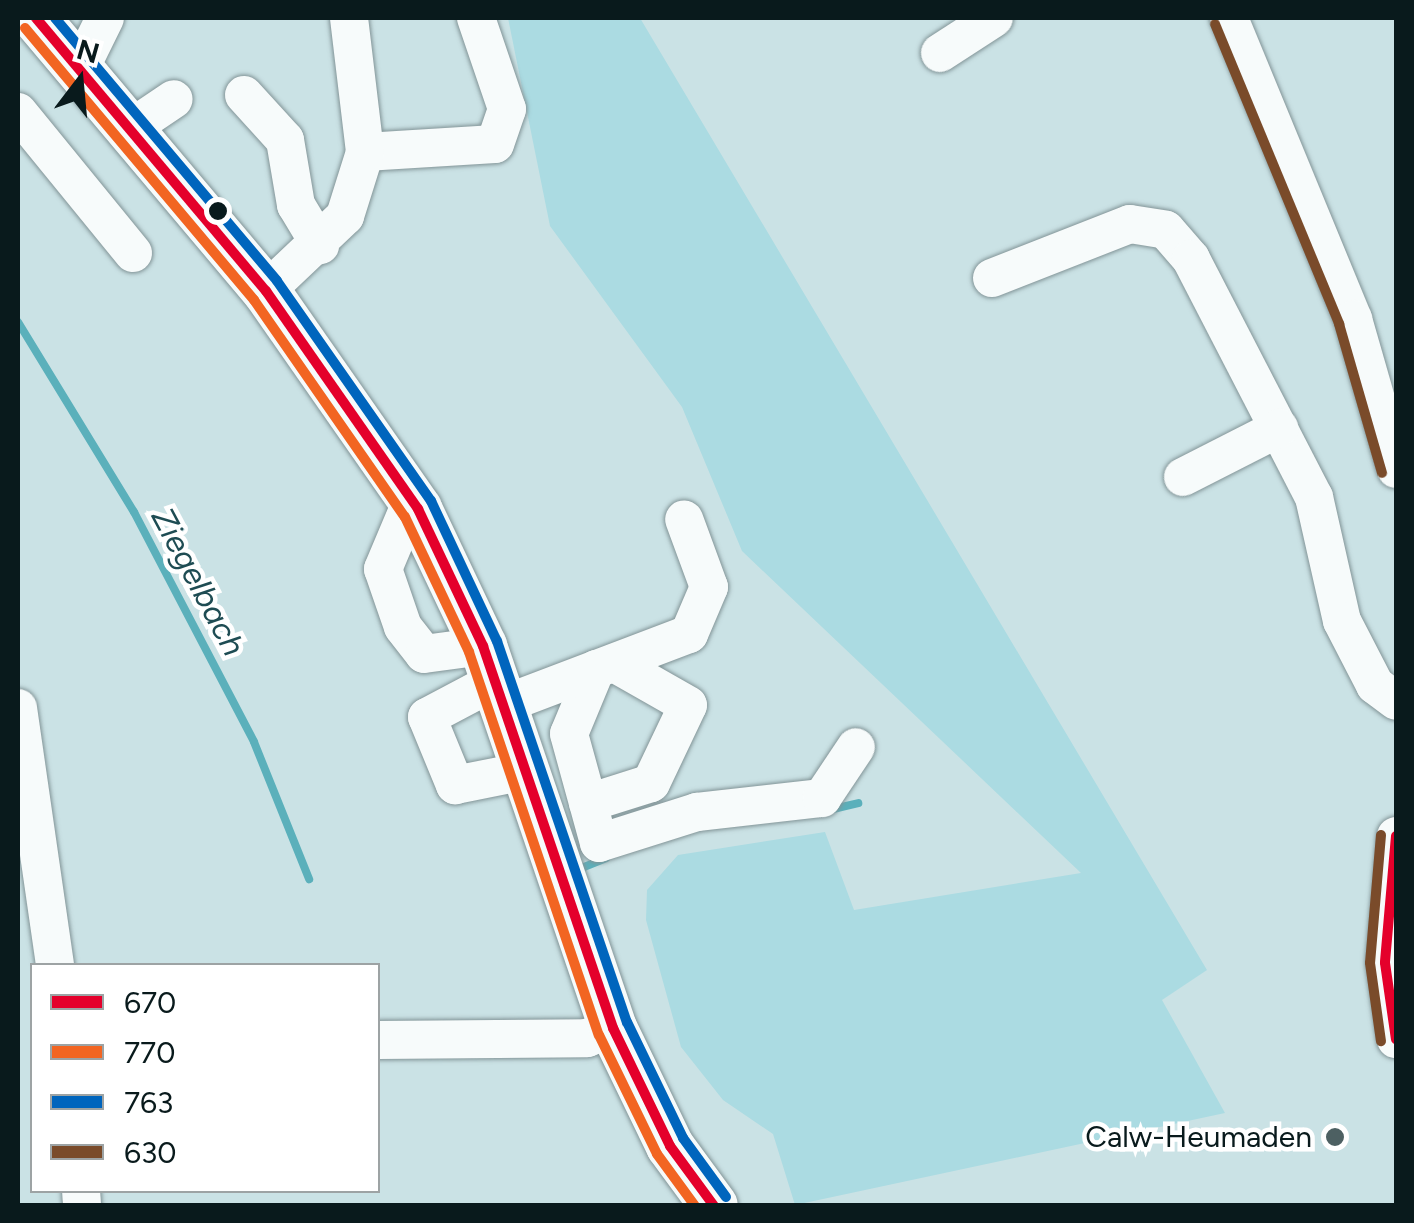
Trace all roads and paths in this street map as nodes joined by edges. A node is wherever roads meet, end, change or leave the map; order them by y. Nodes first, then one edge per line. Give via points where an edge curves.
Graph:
1 (36, 18) edge
2 (105, 18) edge
3 (349, 18) edge
4 (476, 18) edge
5 (994, 18) edge
6 (1229, 18) edge
7 (940, 52) dead end
8 (78, 71) junction
9 (244, 94) dead end
10 (174, 100) dead end
11 (18, 112) edge
12 (128, 130) junction
13 (365, 152) junction
14 (320, 245) junction
15 (133, 253) dead end
16 (992, 278) dead end
17 (266, 291) junction
18 (1278, 428) junction
19 (1396, 469) edge
20 (1183, 477) dead end
21 (412, 500) junction
22 (684, 520) dead end
23 (605, 666) junction
24 (493, 677) junction
25 (1396, 701) edge
26 (18, 708) edge
27 (856, 747) dead end
28 (525, 771) junction
29 (588, 803) junction
30 (1396, 836) edge
31 (55, 963) edge
32 (612, 1028) junction
33 (1396, 1038) edge
34 (380, 1040) edge
35 (714, 1206) edge

1 - 8 main road
2 - 8 street via 108,29
3 - 13 street
4 - 13 street via 507,109 496,144
5 - 7 street
6 - 19 street via 1353,319
8 - 12 main road
9 - 14 street via 285,140 296,204
10 - 12 street
11 - 15 street
12 - 17 main road
13 - 14 street via 345,216
14 - 17 street
16 - 18 street via 1130,224 1166,230 1191,259
17 - 21 main road
18 - 20 street
18 - 25 street via 1314,497 1342,621 1375,684
21 - 24 main road
21 - 24 street via 383,569 404,627 424,654
22 - 23 street via 709,588 690,634
23 - 24 street
23 - 29 street via 569,734
23 - 29 street via 688,705 652,783
24 - 28 main road
24 - 28 street via 427,718 455,785
26 - 31 street
27 - 29 street via 822,798 698,812 599,842
28 - 32 main road
30 - 33 street via 1385,963
32 - 34 street via 588,1038
32 - 35 main road via 670,1146

